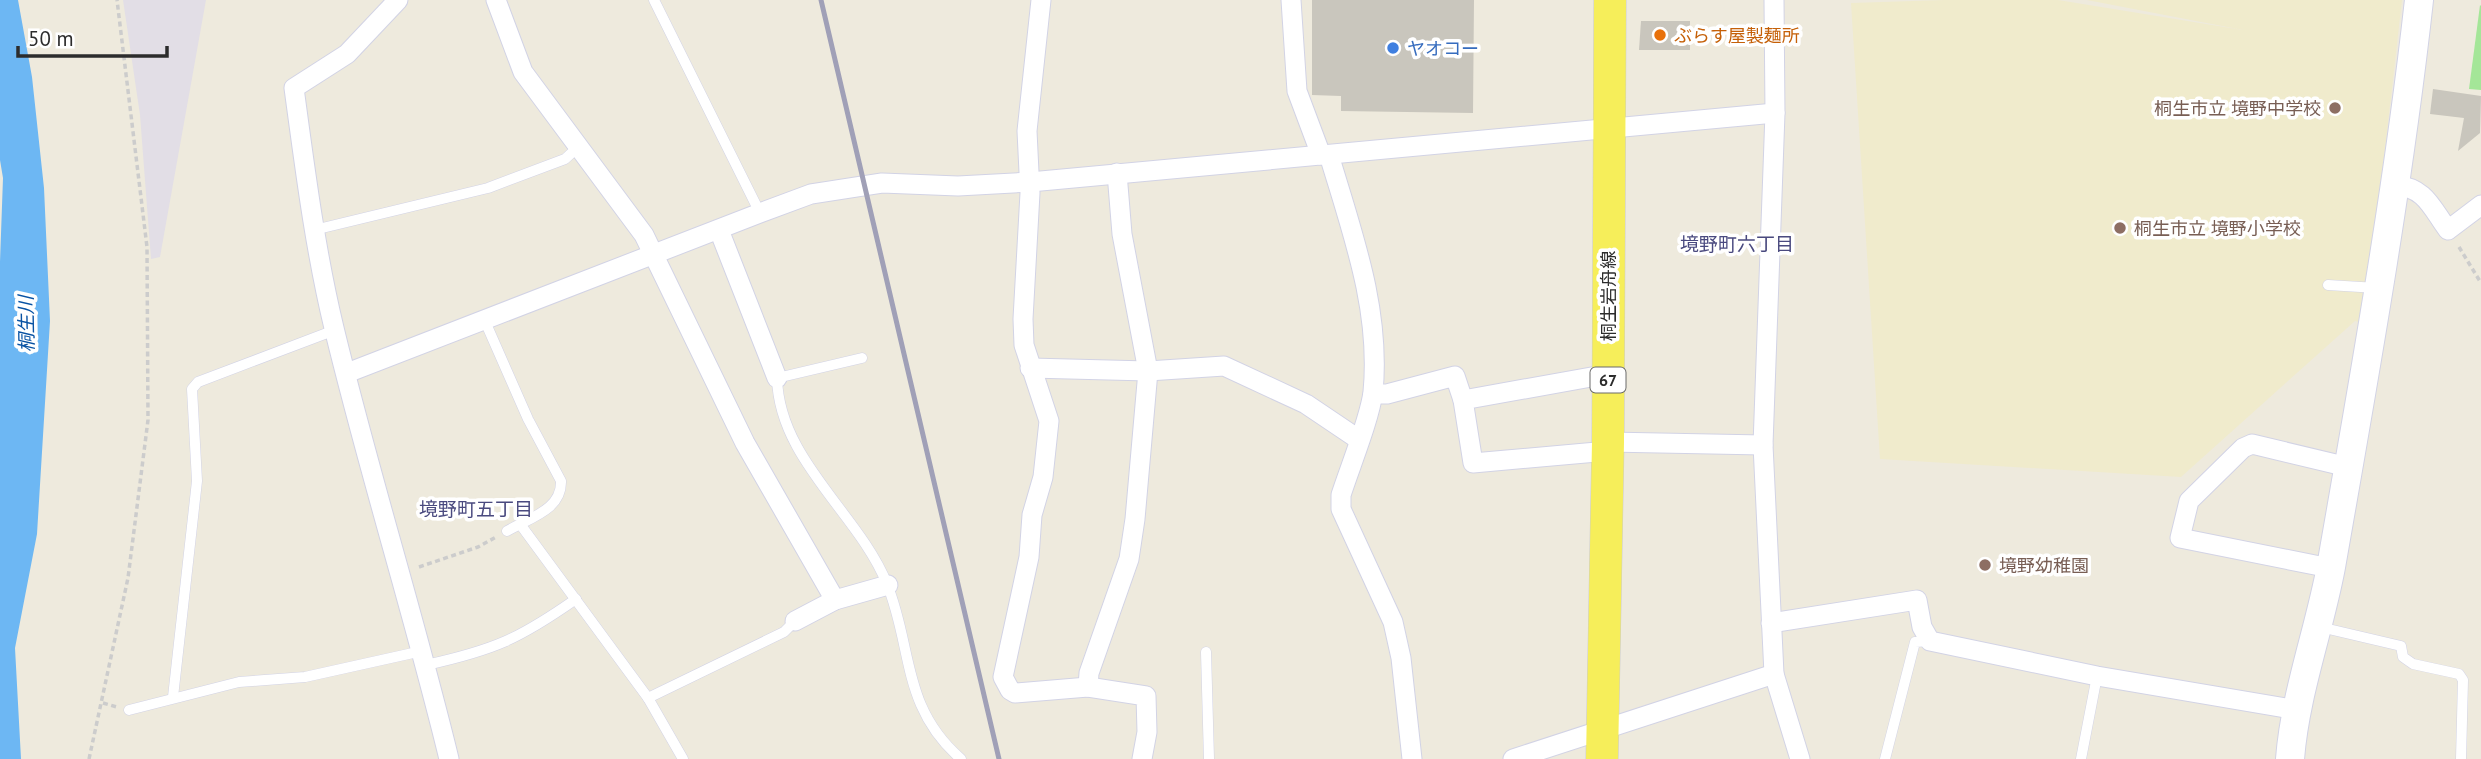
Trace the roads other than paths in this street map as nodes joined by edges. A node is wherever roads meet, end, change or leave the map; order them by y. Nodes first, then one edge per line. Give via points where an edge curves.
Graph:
1 (398, 0) edge
2 (496, 0) edge
3 (654, 0) edge
4 (1041, 0) edge
5 (1291, 0) edge
6 (1610, 0) edge
7 (1774, 0) edge
8 (2419, 0) edge
9 (1775, 113) junction
10 (1609, 129) junction
11 (577, 148) junction
12 (1325, 155) junction
13 (1117, 173) junction
14 (1030, 181) junction
15 (2395, 185) junction
16 (2481, 205) edge
17 (760, 213) junction
18 (314, 230) junction
19 (719, 230) junction
20 (654, 254) junction
21 (2328, 285) dead end
22 (2381, 289) junction
23 (484, 319) junction
24 (335, 330) junction
25 (862, 358) dead end
26 (1030, 368) junction
27 (1148, 371) junction
28 (347, 373) junction
29 (1608, 374) junction
30 (777, 378) junction
31 (1373, 394) junction
32 (1463, 400) junction
33 (1358, 439) junction
34 (1763, 445) junction
35 (1608, 446) junction
36 (2348, 467) junction
37 (520, 524) junction
38 (507, 531) road end
39 (2330, 568) junction
40 (888, 585) junction
41 (576, 599) junction
42 (835, 600) junction
43 (795, 621) joint
44 (1771, 623) junction
45 (2319, 628) junction
46 (1930, 640) junction
47 (1206, 652) dead end
48 (424, 658) junction
49 (1774, 674) junction
50 (2097, 676) junction
51 (1088, 687) junction
52 (173, 697) junction
53 (648, 698) junction
54 (129, 710) dead end
55 (2298, 710) junction
56 (1602, 746) edge
57 (449, 759) edge
58 (683, 759) edge
59 (961, 759) edge
60 (1142, 759) edge
61 (1209, 759) edge
62 (1412, 759) edge
63 (1513, 759) edge
64 (1800, 759) edge
65 (1885, 759) edge
66 (2081, 759) edge
67 (2290, 759) edge
68 (2461, 759) edge

1 - 18 street via 355,48 294,88
2 - 11 street via 523,72
3 - 17 lane
4 - 14 street via 1027,131
5 - 12 street via 1297,91
6 - 10 main road, 桐生岩舟線 / 67
7 - 9 street
8 - 15 street
9 - 10 street
9 - 34 street
10 - 12 street
10 - 29 main road, 桐生岩舟線 / 67
11 - 18 lane via 565,159 488,188
11 - 20 street
12 - 13 street
12 - 31 street via 1366,282 1374,336
13 - 14 street
13 - 27 street via 1122,234
14 - 17 street via 958,186 882,183 811,194
14 - 26 street via 1023,319
15 - 16 street via 2420,192 2448,230
15 - 22 street
17 - 19 street
18 - 24 street
19 - 20 street
19 - 30 street
20 - 23 street
20 - 42 street via 745,443
21 - 22 lane
22 - 36 street
23 - 28 street
23 - 37 lane via 561,481 555,504
24 - 28 street
24 - 52 lane via 198,382 192,389 197,481
25 - 30 lane
26 - 27 street
26 - 51 street via 1049,421 1029,558 1003,677 1015,693
27 - 33 street via 1224,366 1306,404
27 - 51 street via 1129,559
28 - 48 street
29 - 32 street
29 - 35 main road, 桐生岩舟線 / 67
30 - 40 lane via 777,393 798,449
31 - 32 street via 1455,376
31 - 33 street
32 - 35 street via 1473,463
33 - 62 street via 1341,509 1393,622
34 - 35 street
34 - 44 street
35 - 56 main road, 桐生岩舟線 / 67
36 - 39 street
36 - 39 street via 2252,444 2242,448 2189,501 2180,538
37 - 38 lane
37 - 41 lane
39 - 45 street
40 - 42 street
40 - 59 lane via 922,706 933,730
41 - 48 lane via 514,640 484,652
41 - 53 lane
42 - 43 street
43 - 53 lane via 784,632
44 - 46 street via 1917,600 1922,627
44 - 49 street
45 - 55 street
45 - 68 lane via 2401,646 2403,657 2413,664 2459,674
46 - 50 street
46 - 65 lane via 1915,642
47 - 61 lane
48 - 52 lane via 305,677 239,682
48 - 57 street
49 - 56 street
49 - 64 street
50 - 55 street
50 - 66 lane
51 - 60 street via 1146,696
52 - 54 lane
53 - 58 lane
55 - 67 street
56 - 63 street

